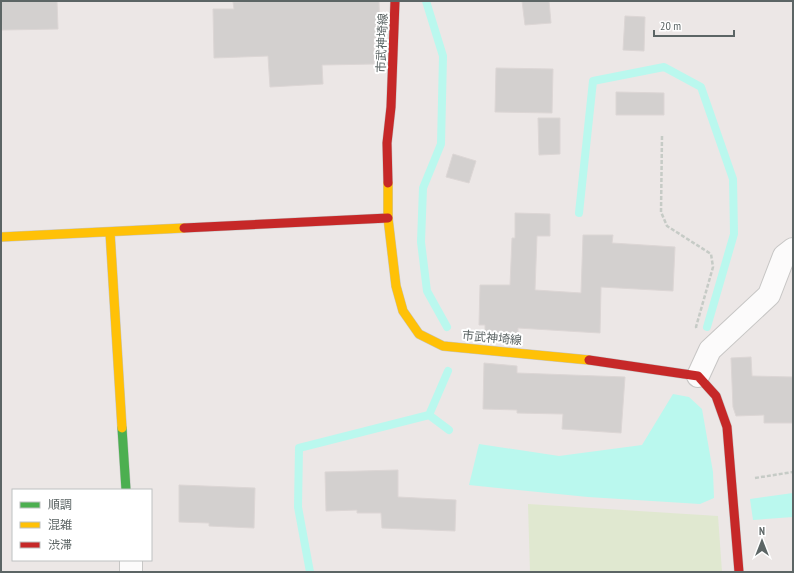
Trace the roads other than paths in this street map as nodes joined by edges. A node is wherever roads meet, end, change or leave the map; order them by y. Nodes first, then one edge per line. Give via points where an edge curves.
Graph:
1 (395, 1) edge
2 (388, 218) junction
3 (110, 232) junction
4 (1, 237) edge
5 (793, 249) edge
6 (698, 376) junction
7 (126, 489) edge
8 (131, 561) edge
9 (131, 572) edge
10 (739, 572) edge

1 - 2 main road, 市武神埼線 via 387,143
2 - 3 main road
2 - 6 main road, 市武神埼線 via 396,286 403,311 419,334 443,346 618,362
3 - 4 main road
3 - 7 main road
5 - 6 street via 784,256 769,295 710,350
6 - 10 main road via 716,396 727,427
8 - 9 street

